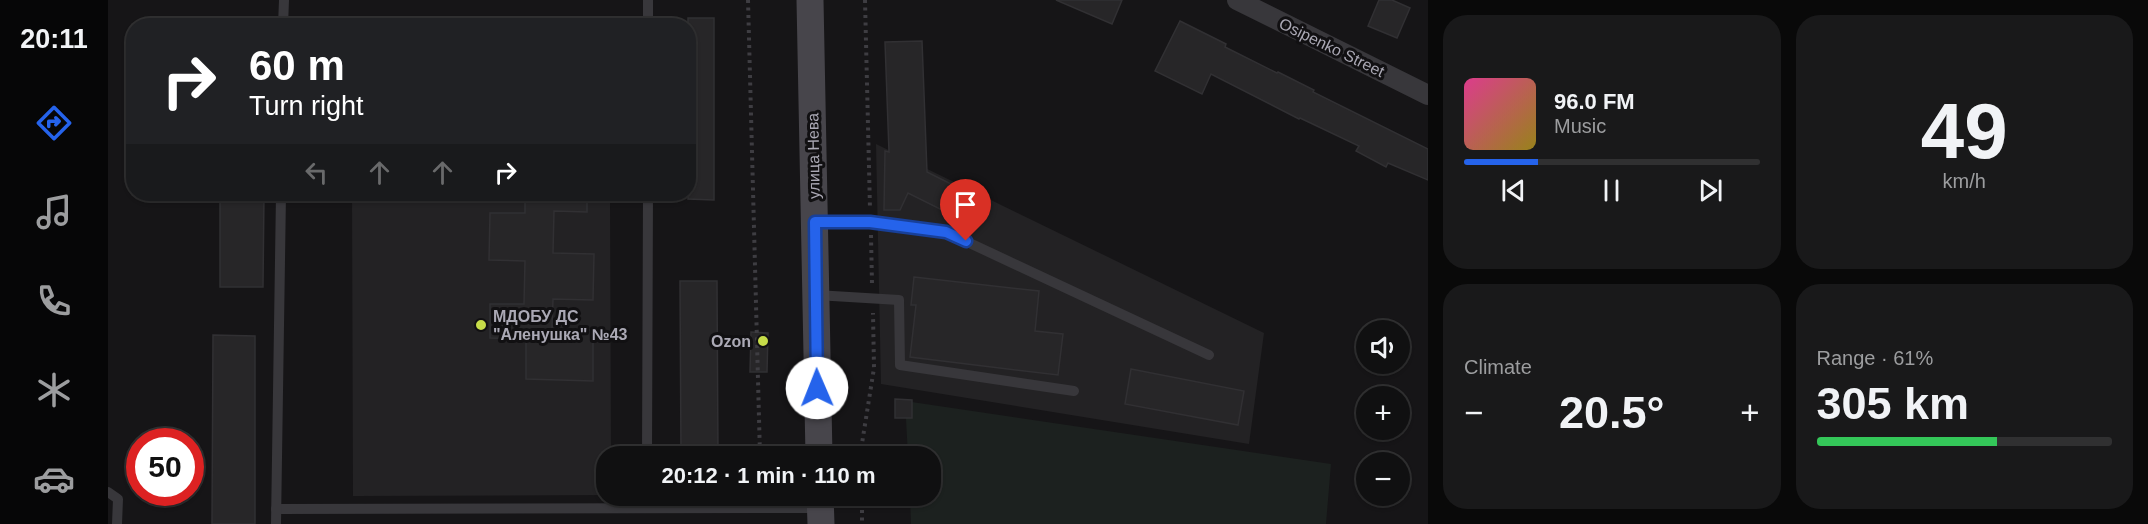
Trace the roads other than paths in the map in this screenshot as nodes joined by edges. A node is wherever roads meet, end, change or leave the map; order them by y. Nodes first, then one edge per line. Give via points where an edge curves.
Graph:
1 (284, 0) edge
2 (648, 0) edge
3 (810, 0) edge
4 (1237, 0) edge
5 (283, 18) edge
6 (648, 18) edge
7 (1428, 95) edge
8 (281, 201) edge
9 (648, 201) edge
10 (815, 222) junction
11 (816, 295) junction
12 (1209, 355) dead end
13 (1074, 391) dead end
14 (647, 446) edge
15 (819, 446) edge
16 (108, 492) edge
17 (646, 508) joint
18 (276, 509) junction
19 (821, 509) edge
20 (117, 524) edge
21 (276, 524) edge

1 - 5 lane
2 - 6 lane
3 - 10 main road, улица Нева
4 - 7 street, Osipenko Street
8 - 18 lane
9 - 14 lane
10 - 11 main road, улица Нева
10 - 12 lane via 870,222 946,232
11 - 13 lane via 899,300 900,365
11 - 15 main road, улица Нева
16 - 20 lane via 118,499
17 - 18 lane
17 - 19 lane
18 - 21 lane

